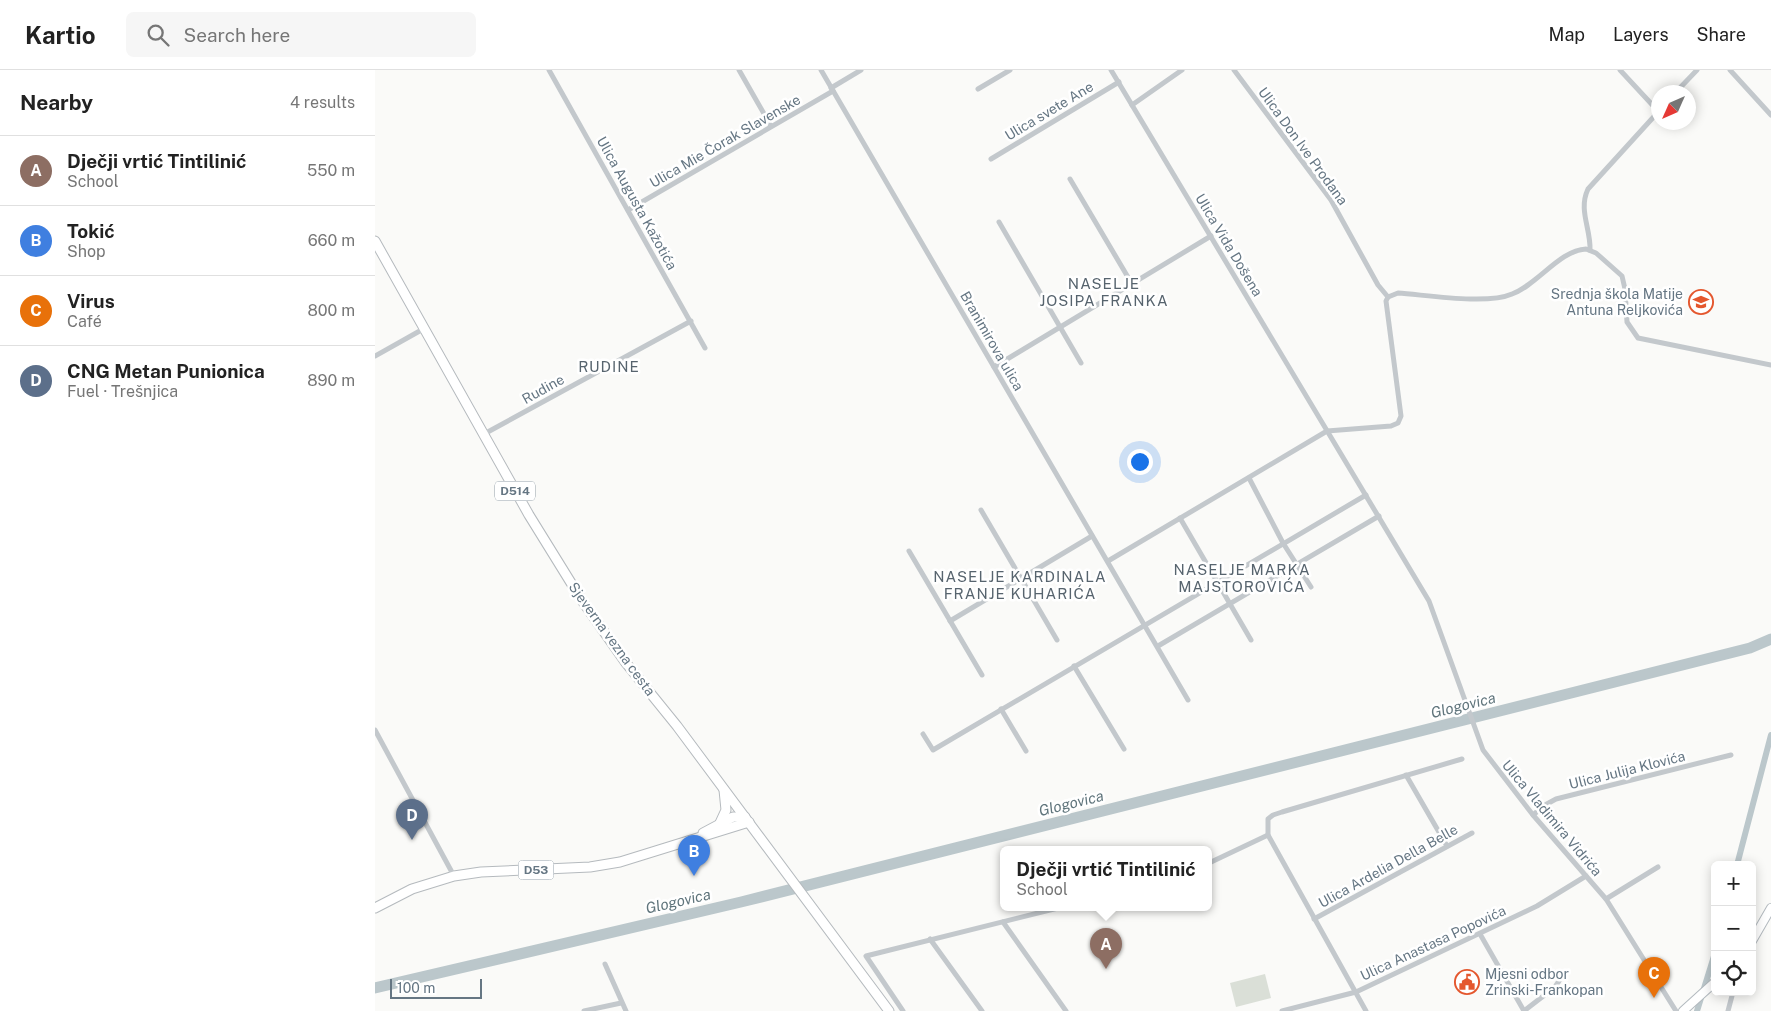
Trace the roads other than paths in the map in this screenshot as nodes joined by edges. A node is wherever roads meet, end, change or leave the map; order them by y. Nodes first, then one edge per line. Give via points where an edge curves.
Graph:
1 (549, 70) edge
2 (739, 70) edge
3 (821, 70) edge
4 (861, 70) edge
5 (1011, 70) edge
6 (1111, 70) edge
7 (1182, 70) edge
8 (1234, 70) edge
9 (1621, 70) edge
10 (1697, 70) edge
11 (1729, 70) edge
12 (1119, 82) junction
13 (1683, 85) edge
14 (832, 89) junction
15 (978, 90) dead end
16 (1651, 103) edge
17 (1132, 105) junction
18 (1771, 115) edge
19 (1651, 119) edge
20 (771, 126) junction
21 (991, 159) dead end
22 (1070, 179) dead end
23 (627, 210) junction
24 (999, 222) dead end
25 (1211, 236) junction
26 (375, 241) edge
27 (1590, 250) junction
28 (1132, 284) junction
29 (1388, 297) junction
30 (691, 321) junction
31 (1062, 327) junction
32 (425, 328) junction
33 (705, 348) dead end
34 (375, 356) edge
35 (1081, 363) dead end
36 (1771, 365) edge
37 (994, 367) junction
38 (1327, 431) junction
39 (484, 434) junction
40 (1249, 478) junction
41 (1366, 495) junction
42 (981, 510) dead end
43 (1379, 516) junction
44 (1180, 518) junction
45 (1092, 536) junction
46 (1283, 543) junction
47 (909, 551) dead end
48 (1108, 561) junction
49 (1297, 564) junction
50 (1022, 578) junction
51 (1217, 582) junction
52 (1311, 587) dead end
53 (1230, 604) junction
54 (950, 621) junction
55 (1145, 624) junction
56 (1057, 640) dead end
57 (1251, 640) dead end
58 (1158, 646) junction
59 (1074, 666) junction
60 (982, 675) dead end
61 (1189, 700) dead end
62 (1001, 709) junction
63 (375, 730) edge
64 (923, 734) dead end
65 (1124, 750) dead end
66 (1483, 750) joint
67 (1026, 752) dead end
68 (1731, 755) dead end
69 (1461, 759) dead end
70 (1406, 775) junction
71 (722, 786) junction
72 (1533, 815) junction
73 (747, 819) junction
74 (719, 824) junction
75 (1473, 833) dead end
76 (1267, 835) junction
77 (699, 836) junction
78 (1447, 846) junction
79 (1212, 862) edge
80 (1658, 867) dead end
81 (455, 876) junction
82 (1585, 876) junction
83 (1606, 899) junction
84 (375, 908) edge
85 (1771, 908) edge
86 (1046, 911) edge
87 (1314, 919) junction
88 (1003, 922) junction
89 (1480, 934) junction
90 (1756, 934) edge
91 (930, 939) junction
92 (605, 964) dead end
93 (1559, 981) dead end
94 (1711, 986) edge
95 (1356, 992) junction
96 (1732, 996) edge
97 (621, 1003) junction
98 (1685, 1009) edge
99 (584, 1011) edge
100 (626, 1011) edge
101 (889, 1011) edge
102 (903, 1011) edge
103 (982, 1011) edge
104 (1066, 1011) edge
105 (1282, 1011) edge
106 (1366, 1011) edge
107 (1524, 1011) edge
108 (1676, 1011) edge
109 (1728, 1011) edge

1 - 23 street, Ulica Augusta Kažotića
2 - 20 street
3 - 14 street, Branimirova ulica
4 - 14 street, Ulica Mie Čorak Slavenske
5 - 15 street
6 - 12 street, Ulica Vida Došena
7 - 17 street
8 - 29 street, Ulica Don Ive Prodana via 1331,200 1378,285
9 - 16 street
10 - 13 street
11 - 18 street
12 - 17 street, Ulica Vida Došena
12 - 21 street, Ulica svete Ane
14 - 20 street, Ulica Mie Čorak Slavenske
14 - 37 street, Branimirova ulica
17 - 25 street, Ulica Vida Došena
19 - 27 street via 1588,190 1583,206 1590,232
20 - 23 street, Ulica Mie Čorak Slavenske
22 - 28 street
23 - 30 street, Ulica Augusta Kažotića
24 - 31 street
25 - 28 street
25 - 38 street, Ulica Vida Došena
26 - 32 main road, Sjeverna vezna cesta / D514
27 - 29 street via 1583,249 1567,256 1519,291 1500,298 1398,293
27 - 36 street via 1621,276 1627,322 1638,338
28 - 31 street
29 - 38 street via 1400,420 1391,426
30 - 33 street, Ulica Augusta Kažotića
30 - 39 street, Rudine
31 - 35 street
31 - 37 street
32 - 34 street
32 - 39 main road, Sjeverna vezna cesta / D514
37 - 45 street, Branimirova ulica
38 - 40 street
38 - 41 street, Ulica Vida Došena
39 - 71 main road, Sjeverna vezna cesta / D514 via 581,599 626,663
40 - 44 street
40 - 46 street
41 - 43 street, Ulica Vida Došena
41 - 46 street
42 - 50 street
43 - 49 street
43 - 66 street, Ulica Vida Došena via 1429,601
44 - 48 street
44 - 51 street
45 - 48 street, Branimirova ulica
45 - 50 street
46 - 49 street
46 - 51 street
47 - 54 street
48 - 55 street, Branimirova ulica
49 - 52 street
49 - 53 street
50 - 54 street
50 - 56 street
51 - 53 street
51 - 55 street
53 - 57 street
53 - 58 street
54 - 60 street
55 - 58 street, Branimirova ulica
55 - 59 street
58 - 61 street, Branimirova ulica
59 - 62 street
59 - 65 street
62 - 64 street via 933,750
62 - 67 street
63 - 81 street
66 - 72 street, Ulica Vladimira Vidrića
68 - 72 street, Ulica Julija Klovića via 1556,799
69 - 70 street
70 - 76 street via 1273,815
70 - 78 street
71 - 73 main road, Sjeverna vezna cesta / D514
71 - 74 main road via 726,805
72 - 82 street, Ulica Vladimira Vidrića
73 - 74 main road, D53 via 733,817
73 - 77 main road, D53 via 724,831
73 - 101 main road, Sjeverna vezna cesta
74 - 77 main road, D53
75 - 78 street, Ulica Ardelia Della Belle
76 - 79 street
76 - 87 street
77 - 81 main road, D53 via 619,862 590,867
78 - 87 street, Ulica Ardelia Della Belle
80 - 83 street
81 - 84 main road, D53 via 411,889
82 - 83 street, Ulica Vladimira Vidrića
82 - 89 street, Ulica Anastasa Popovića via 1537,906
83 - 108 street, Ulica Vladimira Vidrića
85 - 90 main road
86 - 88 street
87 - 95 street
88 - 91 street
88 - 104 street
89 - 95 street, Ulica Anastasa Popovića
89 - 107 street
91 - 102 street via 866,956
91 - 103 street
92 - 97 street
93 - 107 street
94 - 98 main road
95 - 105 street, Ulica Anastasa Popovića
95 - 106 street
96 - 109 street
97 - 99 street
97 - 100 street

